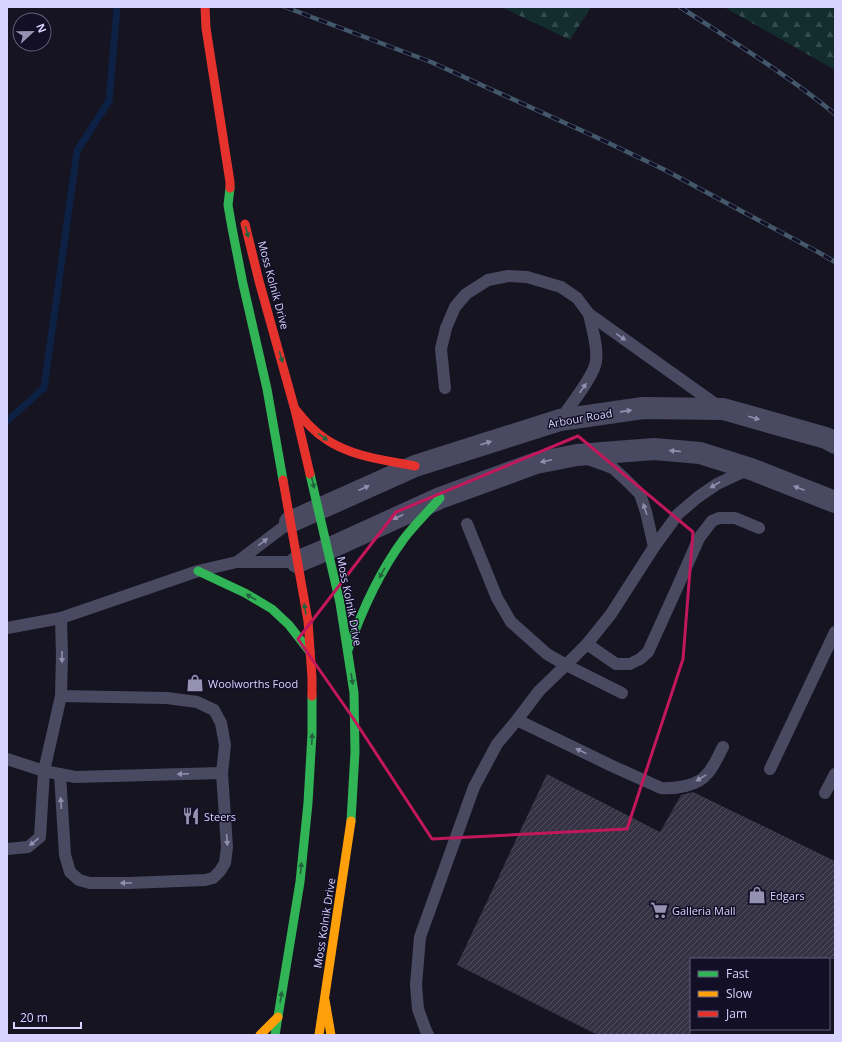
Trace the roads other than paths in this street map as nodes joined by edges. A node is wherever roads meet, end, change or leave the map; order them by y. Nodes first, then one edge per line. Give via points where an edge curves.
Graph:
1 (205, 7) edge
2 (230, 182) junction
3 (237, 196) dead end
4 (244, 218) dead end
5 (589, 314) junction
6 (444, 388) dead end
7 (722, 409) junction
8 (295, 410) junction
9 (560, 420) junction
10 (835, 443) edge
11 (578, 455) junction
12 (415, 466) junction
13 (750, 469) junction
14 (440, 498) junction
15 (835, 502) edge
16 (319, 509) junction
17 (290, 522) junction
18 (467, 524) dead end
19 (759, 528) dead end
20 (654, 547) junction
21 (328, 549) junction
22 (237, 562) junction
23 (297, 562) junction
24 (198, 572) junction
25 (61, 618) junction
26 (7, 628) edge
27 (835, 632) edge
28 (587, 644) junction
29 (310, 652) junction
30 (348, 652) junction
31 (566, 665) junction
32 (622, 693) dead end
33 (61, 696) junction
34 (518, 720) junction
35 (722, 747) dead end
36 (7, 759) edge
37 (770, 769) dead end
38 (44, 771) junction
39 (222, 773) junction
40 (60, 774) junction
41 (835, 774) edge
42 (824, 793) dead end
43 (7, 849) edge
44 (324, 1000) junction
45 (278, 1017) junction
46 (260, 1035) edge
47 (275, 1035) edge
48 (319, 1035) edge
49 (331, 1035) edge
50 (428, 1035) edge

1 - 2 main road
2 - 3 main road
2 - 17 main road via 228,205 232,228 267,389
4 -> 8 main road, Moss Kolnik Drive
5 - 6 lane via 578,298 561,287 527,277 508,276 488,280 466,294 455,307 446,328 441,349
5 -> 7 lane
9 -> 5 lane via 591,376 596,362 596,348
9 -> 7 street, Arbour Road via 643,408
7 -> 10 street, Arbour Road via 826,438
8 -> 12 main road via 315,432 332,444 350,452
8 -> 16 main road, Moss Kolnik Drive
12 -> 9 street, Arbour Road
13 -> 11 street via 700,453 654,449
11 -> 14 street via 536,463
20 -> 11 lane via 640,494 613,468
16 -> 12 street, Arbour Road
15 -> 13 street
13 -> 20 lane via 717,484 698,497 678,514
14 -> 21 street
14 -> 30 main road via 404,539 383,570 366,603
16 - 17 street, Arbour Road
16 - 21 main road, Moss Kolnik Drive
22 -> 17 lane
17 - 23 main road
18 - 31 lane via 497,598 511,622 547,654
19 - 28 lane via 735,518 719,518 712,521 699,538 648,652 640,659 630,664 616,664
20 - 28 lane via 611,614
21 - 23 street
21 - 30 main road, Moss Kolnik Drive
22 - 23 lane
22 - 24 lane
29 -> 23 main road via 308,621
24 - 25 lane
29 -> 24 main road via 289,625 272,609
25 - 26 lane
25 -> 33 lane
27 - 37 lane
28 - 31 lane
45 -> 29 main road via 300,882 308,803 312,734
30 -> 44 main road, Moss Kolnik Drive via 354,693 352,816
31 - 32 lane
31 - 34 lane via 539,691
33 - 38 lane
33 - 39 lane via 167,698 197,702 214,710 222,723 225,745
35 -> 34 lane via 707,774 699,781 678,788 661,788
34 - 50 lane via 497,744 474,787 420,937 416,984 418,1008
36 - 38 lane
38 - 40 lane
38 -> 43 lane via 40,837 28,847
39 -> 40 lane via 75,777
39 -> 40 lane via 227,847 225,863 220,871 213,878 205,880 129,883 90,883 79,880 70,872 65,855
41 - 42 lane
44 - 48 main road, Moss Kolnik Drive
44 - 49 main road
45 - 46 main road
45 - 47 main road

